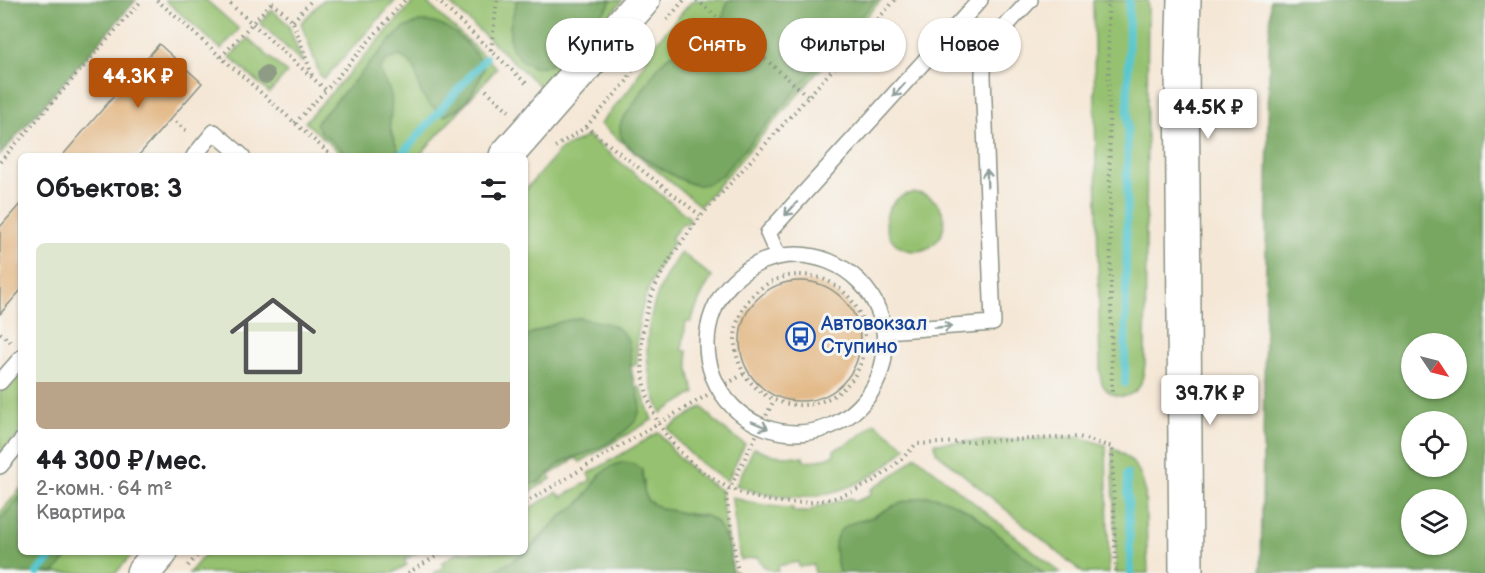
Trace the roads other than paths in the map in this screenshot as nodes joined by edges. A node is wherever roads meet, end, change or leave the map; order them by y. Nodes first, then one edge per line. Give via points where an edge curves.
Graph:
1 (980, 0) edge
2 (1030, 0) edge
3 (1184, 0) edge
4 (652, 13) edge
5 (196, 153) edge
6 (238, 153) edge
7 (509, 153) edge
8 (778, 256) junction
9 (885, 331) junction
10 (18, 361) edge
11 (0, 382) edge
12 (18, 445) edge
13 (0, 466) edge
14 (158, 555) edge
15 (143, 573) edge
16 (1186, 573) edge

1 -> 8 lane via 768,233
9 -> 2 lane via 993,323 984,63 996,38
3 - 16 main road
4 - 7 main road
5 - 6 lane via 214,132
8 - 9 lane via 807,255 835,263 859,280 876,303
8 - 9 lane via 751,267 728,285 713,310 706,336 708,363 718,389 734,409 755,424 781,433 808,433 833,426 856,411 874,388 884,361
10 - 11 lane
12 - 13 lane
14 - 15 main road

